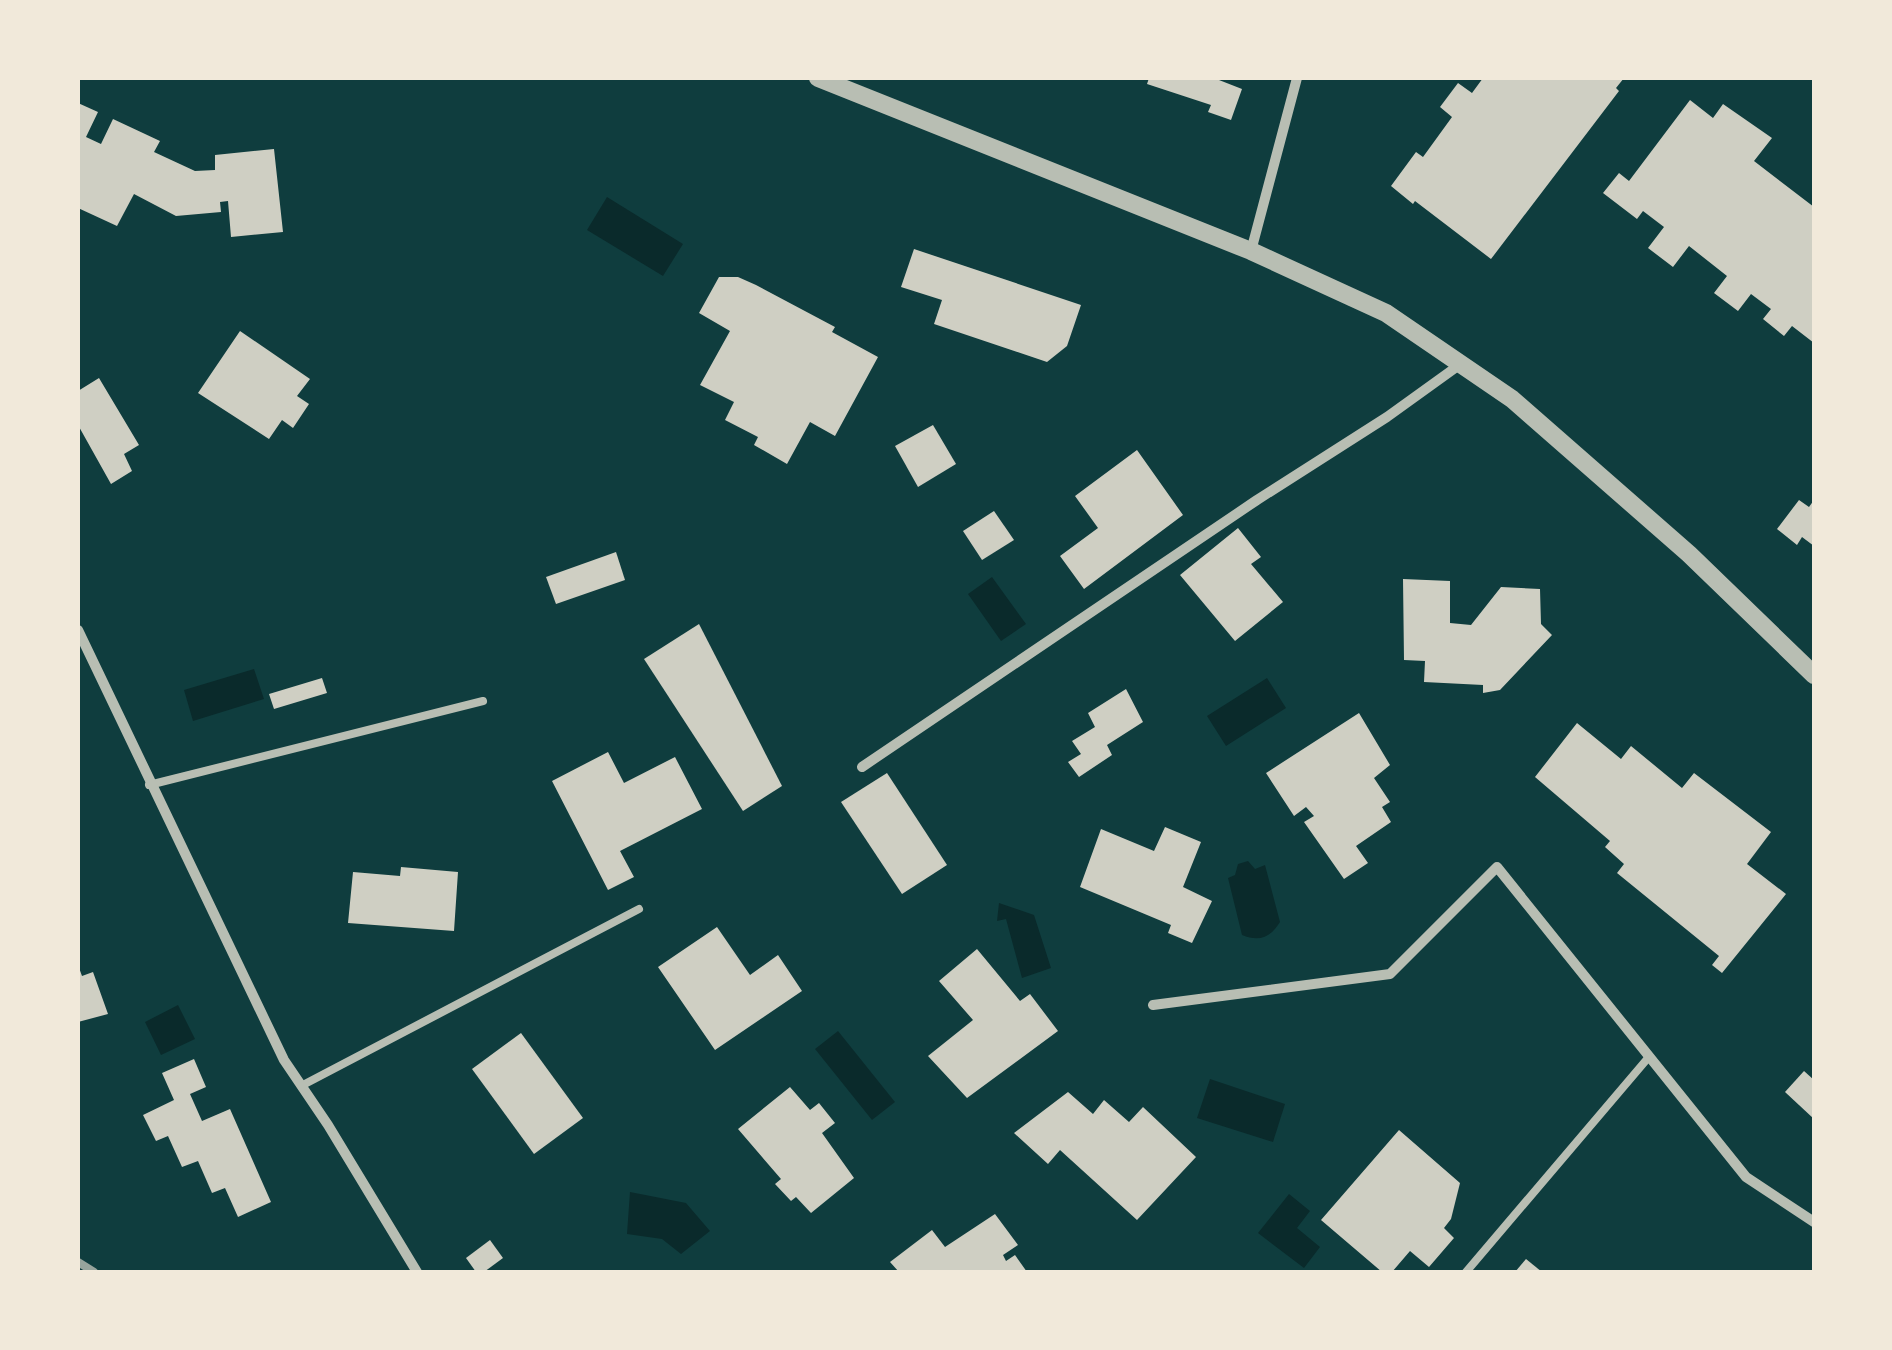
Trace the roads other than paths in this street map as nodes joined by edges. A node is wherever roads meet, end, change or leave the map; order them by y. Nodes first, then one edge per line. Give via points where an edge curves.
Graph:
1 (818, 78) edge
2 (1296, 78) edge
3 (1251, 251) junction
4 (1462, 362) junction
5 (78, 630) edge
6 (1814, 674) edge
7 (483, 700) dead end
8 (862, 767) dead end
9 (149, 784) junction
10 (639, 909) dead end
11 (1153, 1005) dead end
12 (1648, 1058) junction
13 (301, 1086) junction
14 (1814, 1222) edge
15 (417, 1272) edge
16 (1466, 1272) edge

1 - 3 street
2 - 3 street
3 - 4 street via 1386,313
4 - 6 street via 1689,554
4 - 8 street
5 - 9 street
7 - 9 lane
9 - 13 street
10 - 13 lane
11 - 12 street via 1390,974 1497,866
12 - 14 street via 1746,1177
12 - 16 lane
13 - 15 street

